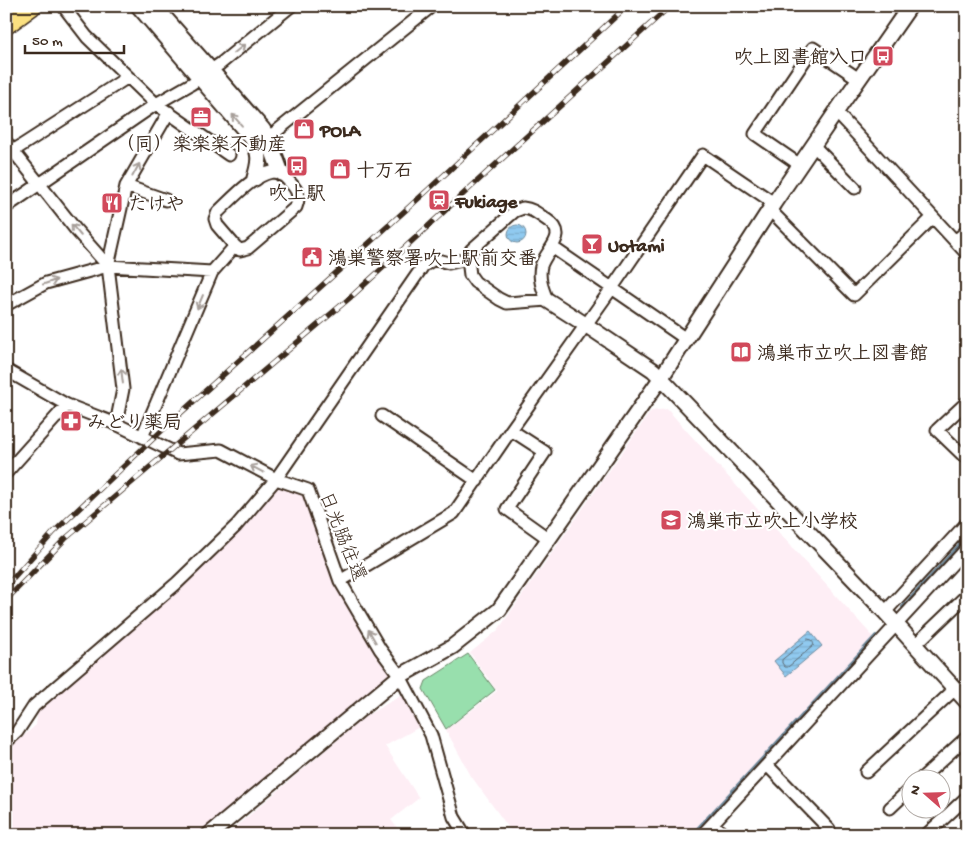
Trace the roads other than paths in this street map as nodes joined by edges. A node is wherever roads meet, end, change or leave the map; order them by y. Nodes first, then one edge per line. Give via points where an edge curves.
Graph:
1 (32, 6) edge
2 (63, 6) edge
3 (139, 6) edge
4 (154, 6) edge
5 (291, 6) edge
6 (432, 6) edge
7 (910, 6) edge
8 (6, 25) edge
9 (205, 74) junction
10 (128, 77) junction
11 (859, 79) junction
12 (156, 104) junction
13 (169, 112) junction
14 (836, 112) junction
15 (268, 138) junction
16 (813, 145) junction
17 (9, 148) edge
18 (229, 155) dead end
19 (800, 165) junction
20 (281, 173) junction
21 (255, 178) junction
22 (39, 184) junction
23 (126, 186) junction
24 (855, 188) dead end
25 (166, 200) dead end
26 (772, 206) junction
27 (6, 207) edge
28 (933, 217) junction
29 (967, 231) edge
30 (955, 241) junction
31 (234, 246) junction
32 (552, 247) junction
33 (967, 254) edge
34 (468, 259) junction
35 (108, 266) junction
36 (212, 272) junction
37 (612, 288) junction
38 (547, 300) junction
39 (6, 305) edge
40 (586, 325) junction
41 (686, 339) junction
42 (6, 370) edge
43 (661, 378) junction
44 (967, 402) edge
45 (68, 406) junction
46 (382, 416) dead end
47 (116, 424) junction
48 (512, 430) junction
49 (142, 437) junction
50 (967, 456) edge
51 (6, 473) edge
52 (276, 479) junction
53 (476, 481) junction
54 (967, 523) edge
55 (549, 539) junction
56 (965, 553) edge
57 (340, 580) junction
58 (967, 596) edge
59 (885, 612) junction
60 (897, 625) junction
61 (915, 645) junction
62 (400, 676) junction
63 (956, 690) junction
64 (967, 702) edge
65 (967, 737) edge
66 (6, 742) edge
67 (767, 764) junction
68 (933, 768) edge
69 (866, 772) dead end
70 (967, 797) edge
71 (900, 798) edge
72 (890, 808) dead end
73 (713, 823) junction
74 (829, 830) dead end
75 (209, 835) edge
76 (465, 835) edge
77 (702, 835) edge
78 (724, 835) edge
79 (926, 835) edge

1 - 8 main road
2 - 10 street via 87,37
3 - 9 main road
4 - 9 main road
9 -> 5 street
6 - 15 street
7 - 11 street
9 - 12 street
9 - 15 main road
21 -> 9 main road via 260,156 257,147
10 - 12 street
10 - 17 street
11 - 14 street
11 - 19 street via 813,48 755,134
12 - 13 street
12 - 22 street
13 - 18 street
23 -> 13 street
14 - 16 street
14 - 28 street
15 - 20 main road
16 - 19 street
16 - 24 street
17 - 22 street
19 - 26 street
20 - 21 street via 264,173
20 - 31 street via 298,192 296,207 248,248 240,250
21 - 31 street via 218,212 215,219
22 - 27 street
35 -> 22 street
23 - 25 street
23 - 35 street
26 - 28 street via 854,295
26 - 37 street via 704,155
26 - 41 street
28 - 30 street
29 - 30 street
30 - 33 street
31 - 36 street
32 - 34 street via 557,238 553,224 531,209 523,208 515,211 471,250
32 - 37 street
32 - 38 street via 541,266 540,276
34 - 38 street via 470,275 475,282 499,299 514,303
34 - 52 street via 449,263 434,259 423,266
35 - 36 street
39 -> 35 street via 46,282
47 -> 35 street via 123,389
36 -> 49 street
37 - 40 street
37 - 41 street
38 - 40 street
40 - 43 street
40 - 48 street
41 - 43 street
42 - 45 street, 日光脇往還
43 - 55 street
43 - 59 street
44 - 50 street via 937,430
45 - 47 street, 日光脇往還
45 - 51 street
46 - 53 street
47 - 49 street, 日光脇往還
48 - 53 street
48 - 55 street via 545,452 507,509
52 -> 49 street, 日光脇往還 via 221,450 178,454
52 - 57 street, 日光脇往還 via 308,490
52 - 66 street via 236,526 177,583 34,706 17,732
53 - 57 street via 454,513
54 - 59 street
55 - 62 street via 499,610 452,648
56 - 60 street
62 -> 57 street, 日光脇往還 via 380,649
58 - 61 street
59 - 60 street
60 - 61 street
60 - 67 street
61 - 63 street
62 - 75 street
62 - 76 street, 日光脇往還 via 431,735 454,816
63 - 64 street
63 - 69 street
65 - 68 street
67 - 73 street
67 - 74 street
70 - 79 street
71 - 72 street
73 - 77 street
73 - 78 street

